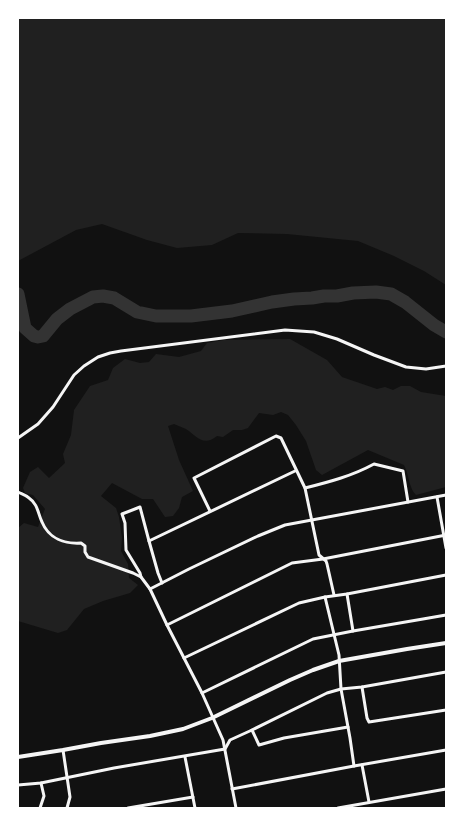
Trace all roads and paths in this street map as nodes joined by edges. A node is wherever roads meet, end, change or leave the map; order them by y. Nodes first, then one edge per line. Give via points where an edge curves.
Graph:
1 (446, 366) edge
2 (18, 438) edge
3 (296, 471) junction
4 (304, 488) junction
5 (18, 492) edge
6 (446, 495) edge
7 (437, 497) junction
8 (408, 502) junction
9 (210, 512) junction
10 (312, 520) junction
11 (445, 536) edge
12 (149, 541) junction
13 (446, 548) edge
14 (323, 559) junction
15 (446, 575) edge
16 (141, 577) junction
17 (162, 583) junction
18 (150, 589) junction
19 (347, 594) junction
20 (334, 595) junction
21 (325, 597) junction
22 (446, 615) edge
23 (167, 625) junction
24 (353, 630) junction
25 (334, 635) junction
26 (446, 643) edge
27 (184, 658) junction
28 (339, 661) junction
29 (446, 672) edge
30 (362, 686) junction
31 (341, 689) junction
32 (202, 693) junction
33 (446, 710) edge
34 (212, 718) junction
35 (348, 727) junction
36 (252, 730) junction
37 (225, 749) junction
38 (63, 750) junction
39 (446, 750) edge
40 (185, 756) junction
41 (18, 758) edge
42 (362, 765) junction
43 (354, 766) junction
44 (67, 778) junction
45 (41, 782) junction
46 (18, 785) edge
47 (446, 788) edge
48 (232, 789) junction
49 (193, 797) junction
50 (369, 802) junction
51 (361, 804) junction
52 (40, 808) edge
53 (67, 808) edge
54 (128, 808) edge
55 (195, 808) edge
56 (236, 808) edge
57 (338, 808) edge
58 (362, 808) edge

1 - 2 street via 426,369 406,367 337,338 314,332 285,330 121,351 98,357 74,374 54,407 38,424
3 - 4 street
3 - 9 street
3 - 9 street via 281,438 276,436 194,478
4 - 8 street via 350,476 374,464 403,471
4 - 10 street
5 - 16 street via 30,498 35,504 42,523 52,536 58,540 81,543 85,546 88,557
6 - 7 street
7 - 8 street
7 - 11 street
8 - 10 street
9 - 12 street
10 - 14 street via 319,555
10 - 17 street via 285,525 265,533
11 - 13 street
11 - 14 street
12 - 16 street via 140,507 122,514 126,550
12 - 17 street
14 - 20 street via 327,564
14 - 23 street via 292,563
15 - 19 street
16 - 18 street
17 - 18 street
18 - 23 street
19 - 20 street
19 - 24 street
20 - 21 street
21 - 25 street
21 - 27 street via 299,603
22 - 24 street
23 - 27 street
24 - 25 street
25 - 28 street
25 - 32 street via 313,639
26 - 28 street
27 - 32 street
28 - 31 street
28 - 34 street via 290,680
29 - 30 street
30 - 31 street
30 - 33 street via 369,722
31 - 35 street
31 - 36 street via 327,692
32 - 34 street
34 - 37 street
34 - 38 street via 183,729
35 - 36 street via 258,745
35 - 43 street
36 - 37 street via 230,740
37 - 40 street
37 - 48 street
38 - 41 street
38 - 44 street
39 - 42 street
40 - 44 street
40 - 49 street
42 - 43 street
42 - 50 street
43 - 48 street
44 - 45 street
44 - 53 street via 70,797
45 - 46 street
45 - 52 street via 44,796
47 - 50 street
48 - 56 street
49 - 54 street
49 - 55 street
50 - 51 street
51 - 57 street
51 - 58 street

